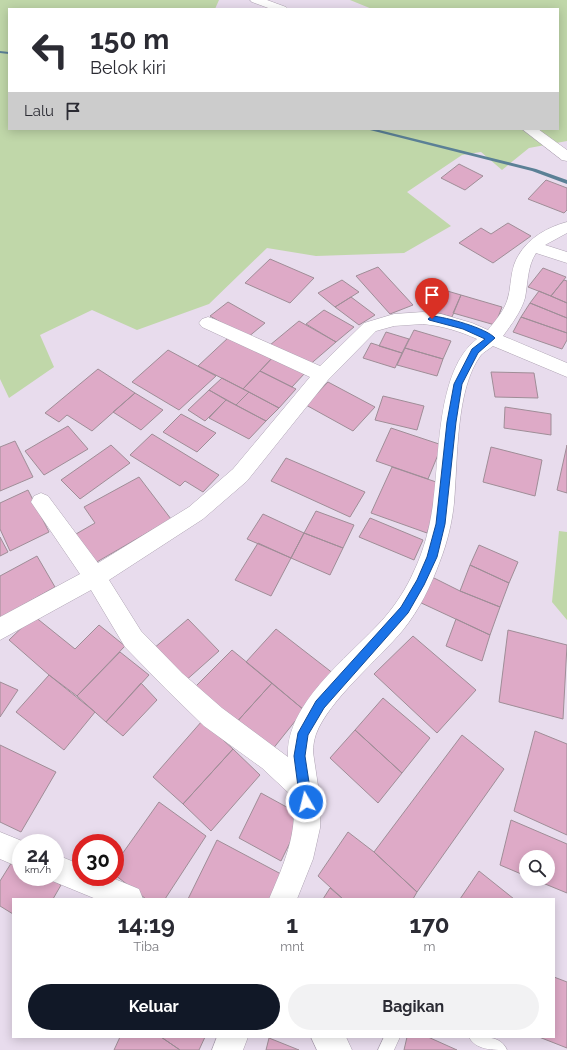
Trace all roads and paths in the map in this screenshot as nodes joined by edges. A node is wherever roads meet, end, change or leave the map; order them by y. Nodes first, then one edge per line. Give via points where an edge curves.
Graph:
1 (256, 0) edge
2 (279, 8) edge
3 (530, 130) edge
4 (567, 156) edge
5 (567, 227) edge
6 (534, 246) junction
7 (567, 258) edge
8 (208, 323) dead end
9 (491, 338) junction
10 (564, 363) edge
11 (322, 376) junction
12 (41, 502) dead end
13 (95, 576) junction
14 (0, 629) edge
15 (304, 789) junction
16 (0, 845) edge
17 (12, 850) edge
18 (64, 872) edge
19 (127, 898) edge
20 (283, 898) edge
21 (233, 1038) edge
22 (327, 1038) edge
23 (392, 1038) edge
24 (479, 1038) edge
25 (227, 1050) edge
26 (337, 1050) edge
27 (386, 1050) edge
28 (499, 1050) edge

1 - 2 street
3 - 4 street
5 - 6 street
6 - 7 street
6 - 9 street via 524,257 515,302 503,325
8 - 11 street
9 - 10 street
9 - 11 street via 441,320 394,320 370,327
9 - 15 street via 475,351 458,384 451,422 440,524 432,557 404,610 332,689 310,719 303,733 300,756
11 - 13 street via 240,475 196,513
12 - 13 street
13 - 14 street
13 - 15 street via 133,639 174,681 213,717 271,759
15 - 20 street via 308,814 303,852
16 - 17 street
18 - 19 street
21 - 25 street
22 - 26 street
23 - 27 lane
24 - 28 lane

